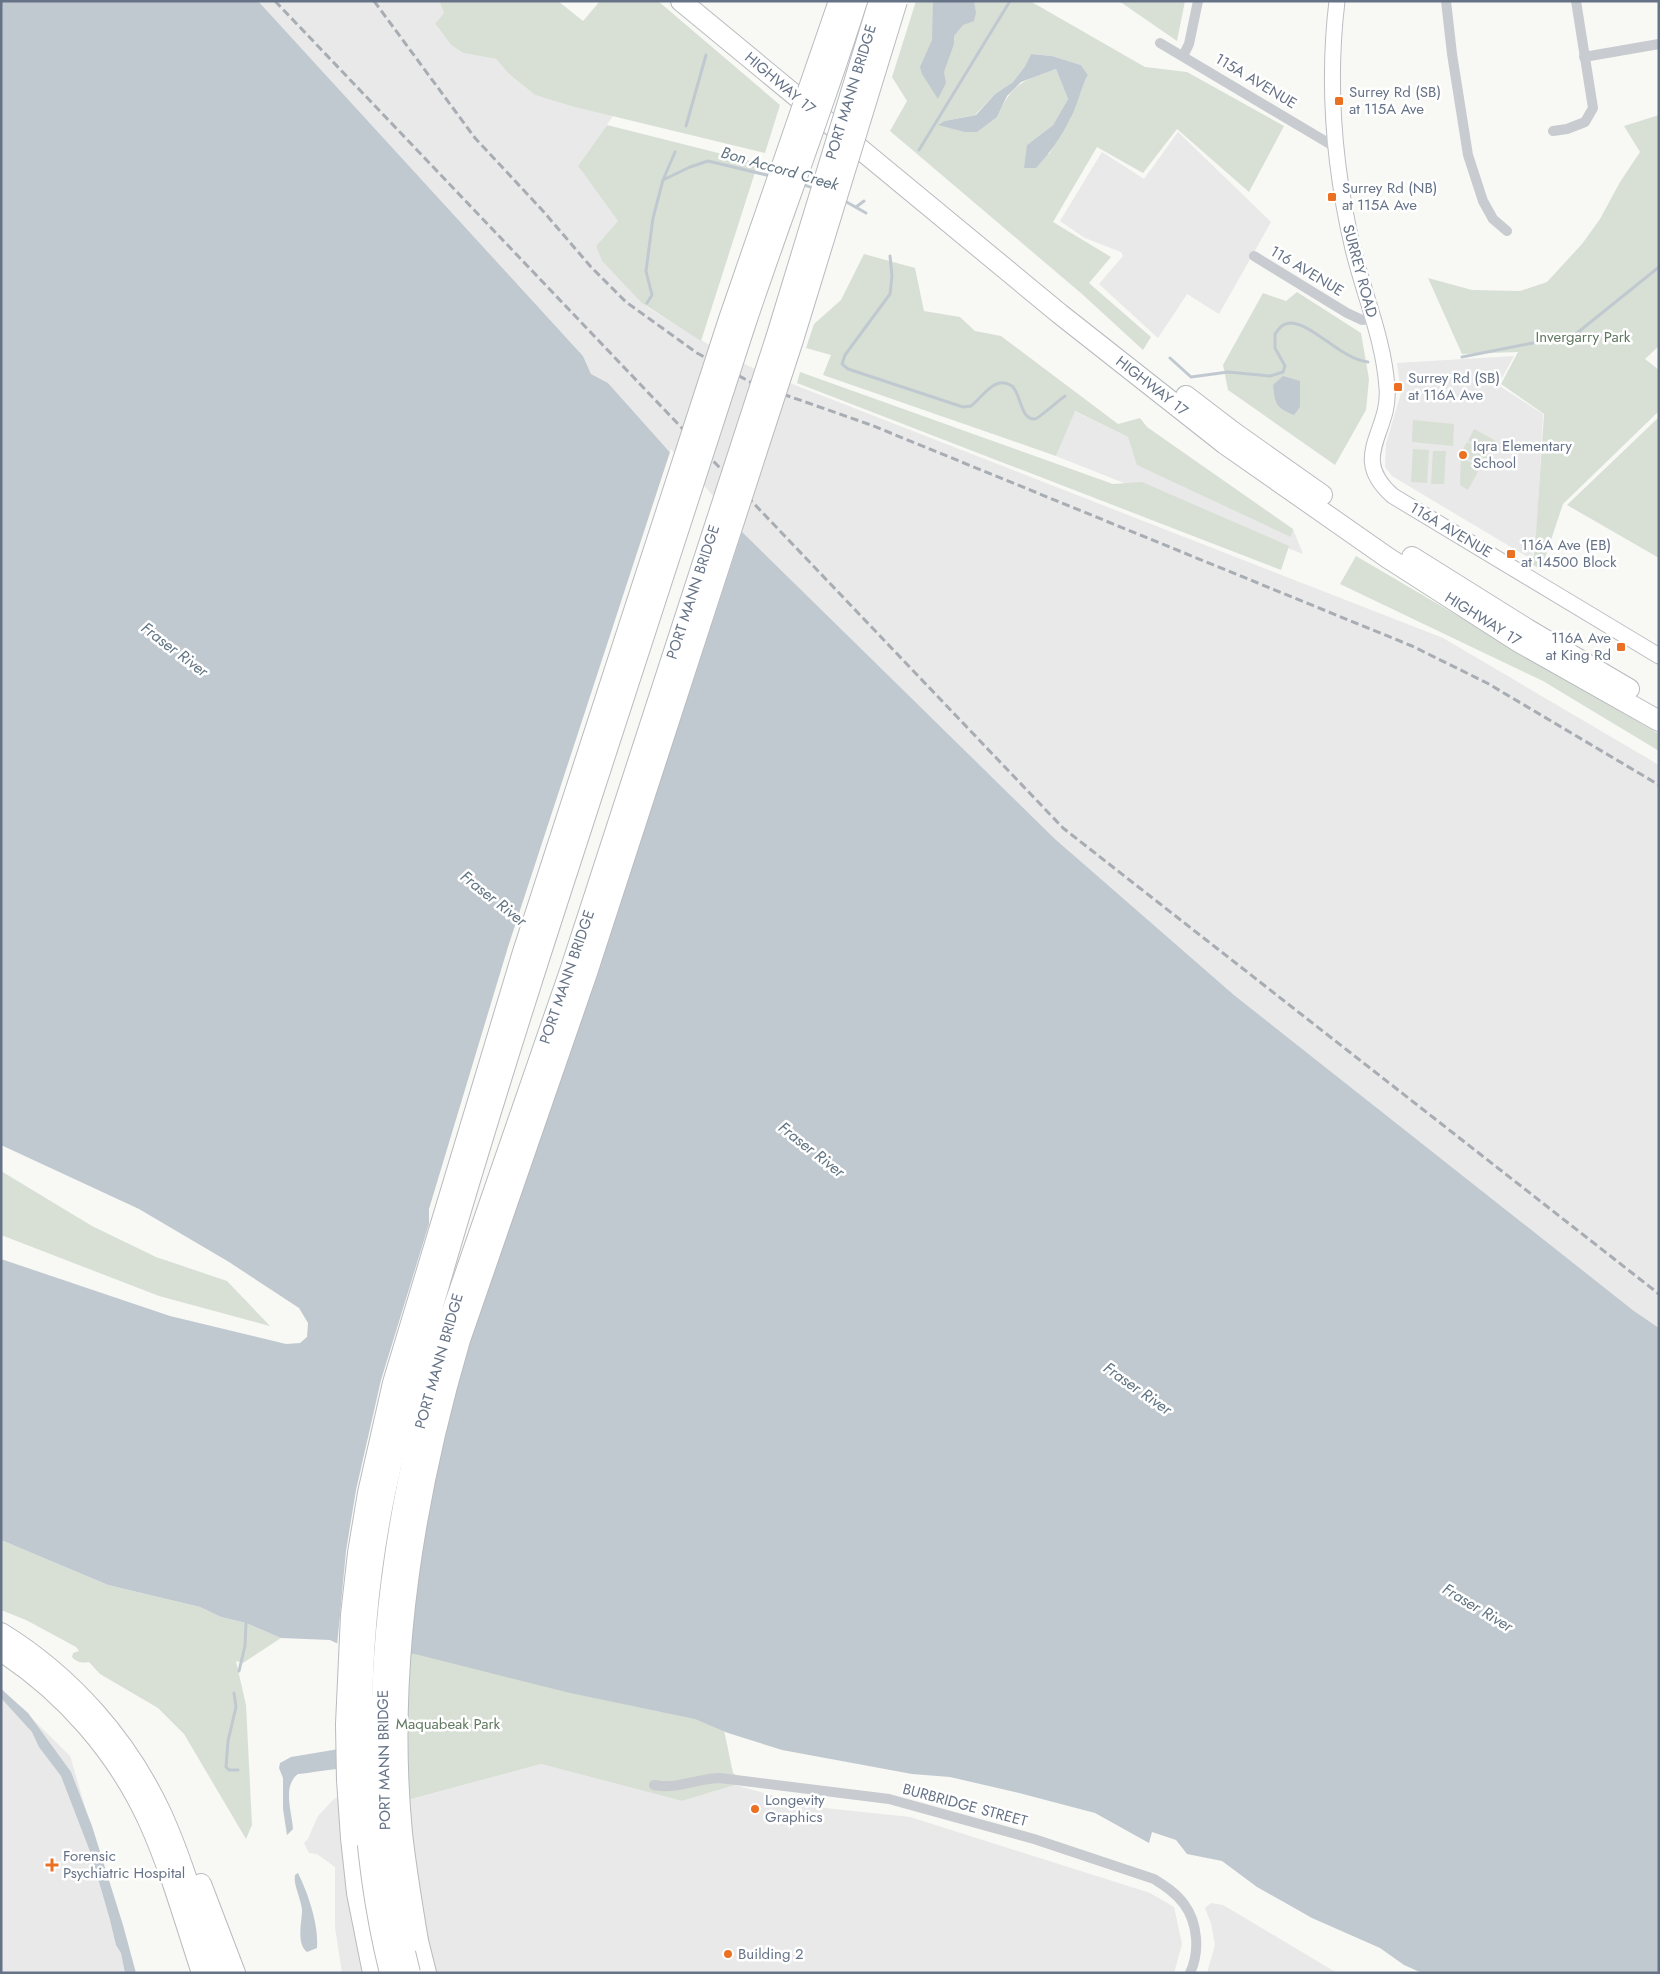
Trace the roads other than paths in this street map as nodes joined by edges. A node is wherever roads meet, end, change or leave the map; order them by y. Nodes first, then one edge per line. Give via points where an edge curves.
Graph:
1 (682, 1) edge
2 (703, 1) edge
3 (839, 1) edge
4 (857, 1) edge
5 (879, 1) edge
6 (896, 1) edge
7 (1198, 1) edge
8 (1337, 1) edge
9 (1446, 1) edge
10 (1576, 1) edge
11 (1160, 43) dead end
12 (1659, 44) edge
13 (1183, 56) junction
14 (1584, 57) junction
15 (1553, 131) dead end
16 (1335, 147) junction
17 (1507, 231) dead end
18 (1254, 256) dead end
19 (1372, 318) junction
20 (1376, 478) joint
21 (1659, 656) edge
22 (1659, 706) edge
23 (1659, 721) edge
24 (1, 1634) edge
25 (1, 1651) edge
26 (126, 1753) junction
27 (654, 1785) dead end
28 (168, 1871) junction
29 (191, 1973) edge
30 (202, 1973) edge
31 (217, 1973) edge
32 (235, 1973) edge
33 (373, 1973) edge
34 (390, 1973) edge
35 (410, 1973) edge
36 (426, 1973) edge
37 (1190, 1973) edge

1 - 23 highway, HIGHWAY 17 via 1060,314 1225,444 1404,569 1519,642
2 - 22 highway, HIGHWAY 17 via 1068,304 1233,432 1396,548
3 - 33 highway, bridge via 729,319 523,952 393,1383 358,1553 347,1669 350,1838
4 - 34 highway, PORT MANN BRIDGE, bridge via 743,334 543,948 409,1388 374,1555 364,1670 362,1733 367,1836 373,1890
5 - 35 highway, PORT MANN BRIDGE, bridge via 774,344 571,968 427,1392 393,1558 386,1618 382,1706 386,1834 402,1945
6 - 36 highway, bridge via 787,359 587,973 443,1397 419,1503 399,1672 402,1832 413,1913
7 - 13 street via 1189,44
8 - 16 street, SURREY ROAD via 1332,66
9 - 17 street via 1468,155 1483,201 1493,219
10 - 14 street
11 - 13 street, 115A AVENUE
12 - 14 street
13 - 16 street, 115A AVENUE
14 - 15 street via 1592,108 1585,122
16 - 19 street, SURREY ROAD via 1346,215
18 - 19 street, 116 AVENUE via 1347,313 1362,320
19 - 20 street, SURREY ROAD via 1388,395 1373,450
20 - 21 street, 116A AVENUE via 1393,496
24 - 26 highway via 38,1658 66,1682 93,1709
25 - 28 highway via 51,1689 100,1742 140,1804
26 - 31 highway via 146,1783 169,1832
26 - 32 highway via 152,1784 174,1820
27 - 37 street, BURBRIDGE STREET via 666,1787 720,1778 889,1799 1034,1839 1154,1879 1184,1903 1194,1924 1197,1945
28 - 29 highway
28 - 30 highway

